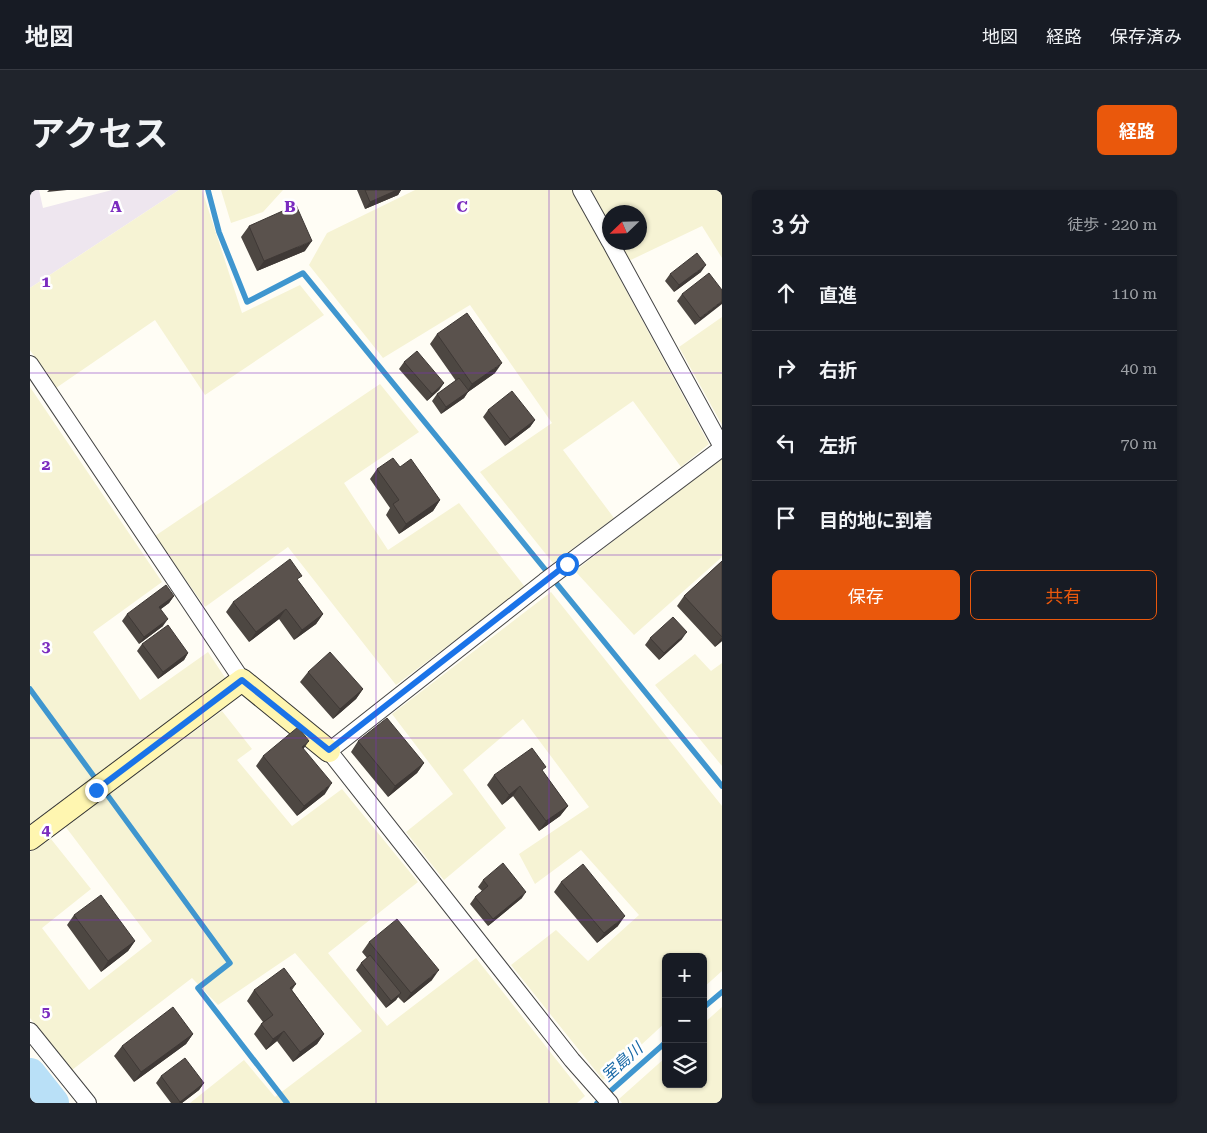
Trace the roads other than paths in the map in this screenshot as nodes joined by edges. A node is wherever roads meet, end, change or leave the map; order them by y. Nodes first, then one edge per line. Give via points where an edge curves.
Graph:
1 (581, 190) edge
2 (602, 228) edge
3 (614, 250) edge
4 (30, 364) edge
5 (722, 447) edge
6 (242, 680) junction
7 (329, 750) junction
8 (30, 839) edge
9 (30, 1031) edge
10 (88, 1103) edge
11 (610, 1103) edge

1 - 2 street
3 - 5 street
4 - 6 street
5 - 7 street
6 - 7 street
6 - 8 street
7 - 11 street via 572,1060
9 - 10 street

